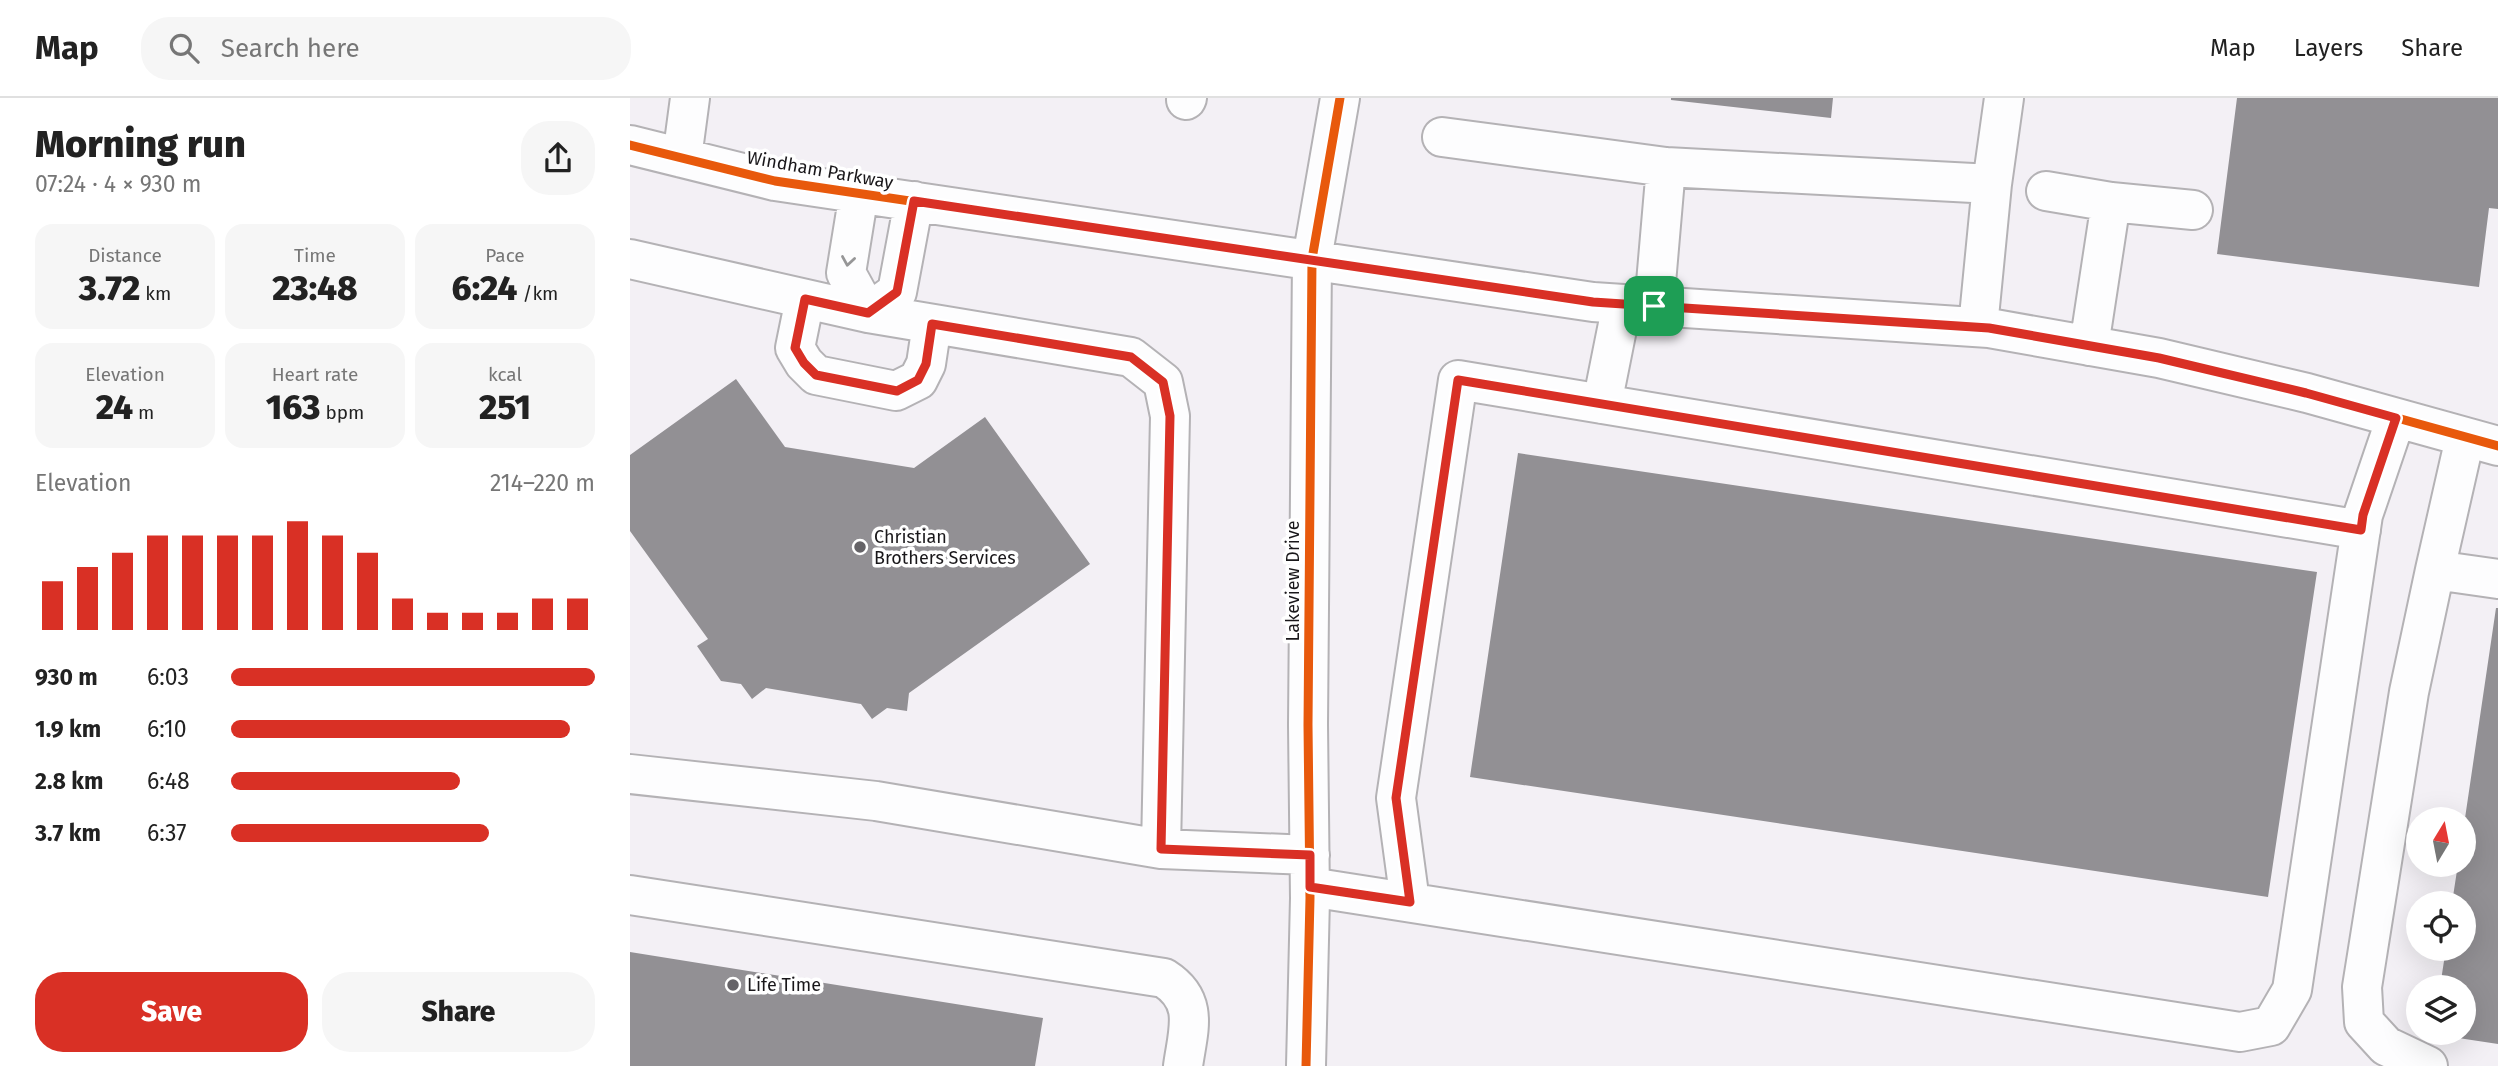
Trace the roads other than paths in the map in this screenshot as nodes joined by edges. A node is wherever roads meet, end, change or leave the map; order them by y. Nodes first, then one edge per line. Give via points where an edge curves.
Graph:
1 (690, 98) edge
2 (1340, 98) edge
3 (2004, 98) edge
4 (1442, 137) dead end
5 (630, 145) edge
6 (682, 158) junction
7 (1666, 167) junction
8 (1992, 184) junction
9 (2046, 191) dead end
10 (859, 194) junction
11 (914, 201) junction
12 (2111, 202) junction
13 (2193, 210) dead end
14 (630, 259) edge
15 (1311, 259) junction
16 (805, 299) junction
17 (1638, 305) junction
18 (868, 313) junction
19 (932, 324) junction
20 (1978, 327) junction
21 (2089, 346) junction
22 (1602, 404) junction
23 (2396, 418) junction
24 (2482, 442) edge
25 (2361, 530) junction
26 (2435, 570) junction
27 (2498, 579) edge
28 (630, 774) edge
29 (1161, 849) junction
30 (1310, 871) junction
31 (630, 895) edge
32 (1410, 902) junction
33 (1183, 1066) edge
34 (1307, 1066) edge
35 (2428, 1066) edge

1 - 6 street
2 - 15 street, Lakeview Drive
3 - 8 street
4 - 7 street
5 - 6 street, Windham Parkway
6 - 10 street, Windham Parkway via 775,181
7 - 8 street
7 - 17 street
8 - 20 street
9 - 12 street
10 - 11 street, Windham Parkway
10 -> 18 street via 846,273
11 - 15 street, Windham Parkway
11 - 18 street via 897,292
12 - 13 street
12 - 21 street
14 - 16 street
15 - 17 street, Windham Parkway
15 - 30 street, Lakeview Drive
16 - 18 street
16 - 19 street via 795,348 804,363 816,375 897,391 918,380 926,364
17 - 20 street, Windham Parkway
17 - 22 street
18 - 19 street
19 - 29 street via 1131,357 1163,382 1170,416
20 - 21 street, Windham Parkway
21 - 23 street, Windham Parkway via 2266,383
22 - 25 street
22 - 32 street via 1458,380 1396,798
23 - 24 street, Windham Parkway
23 - 25 street
24 - 26 street
25 - 32 street via 2292,990 2271,1026 2240,1032
26 - 27 street
26 - 35 street via 2409,692 2362,987 2364,1022 2386,1046
28 - 29 street via 876,801
29 - 30 street
30 - 32 street
30 - 34 street, Lakeview Drive
31 - 33 street via 1164,978 1185,996 1189,1009

